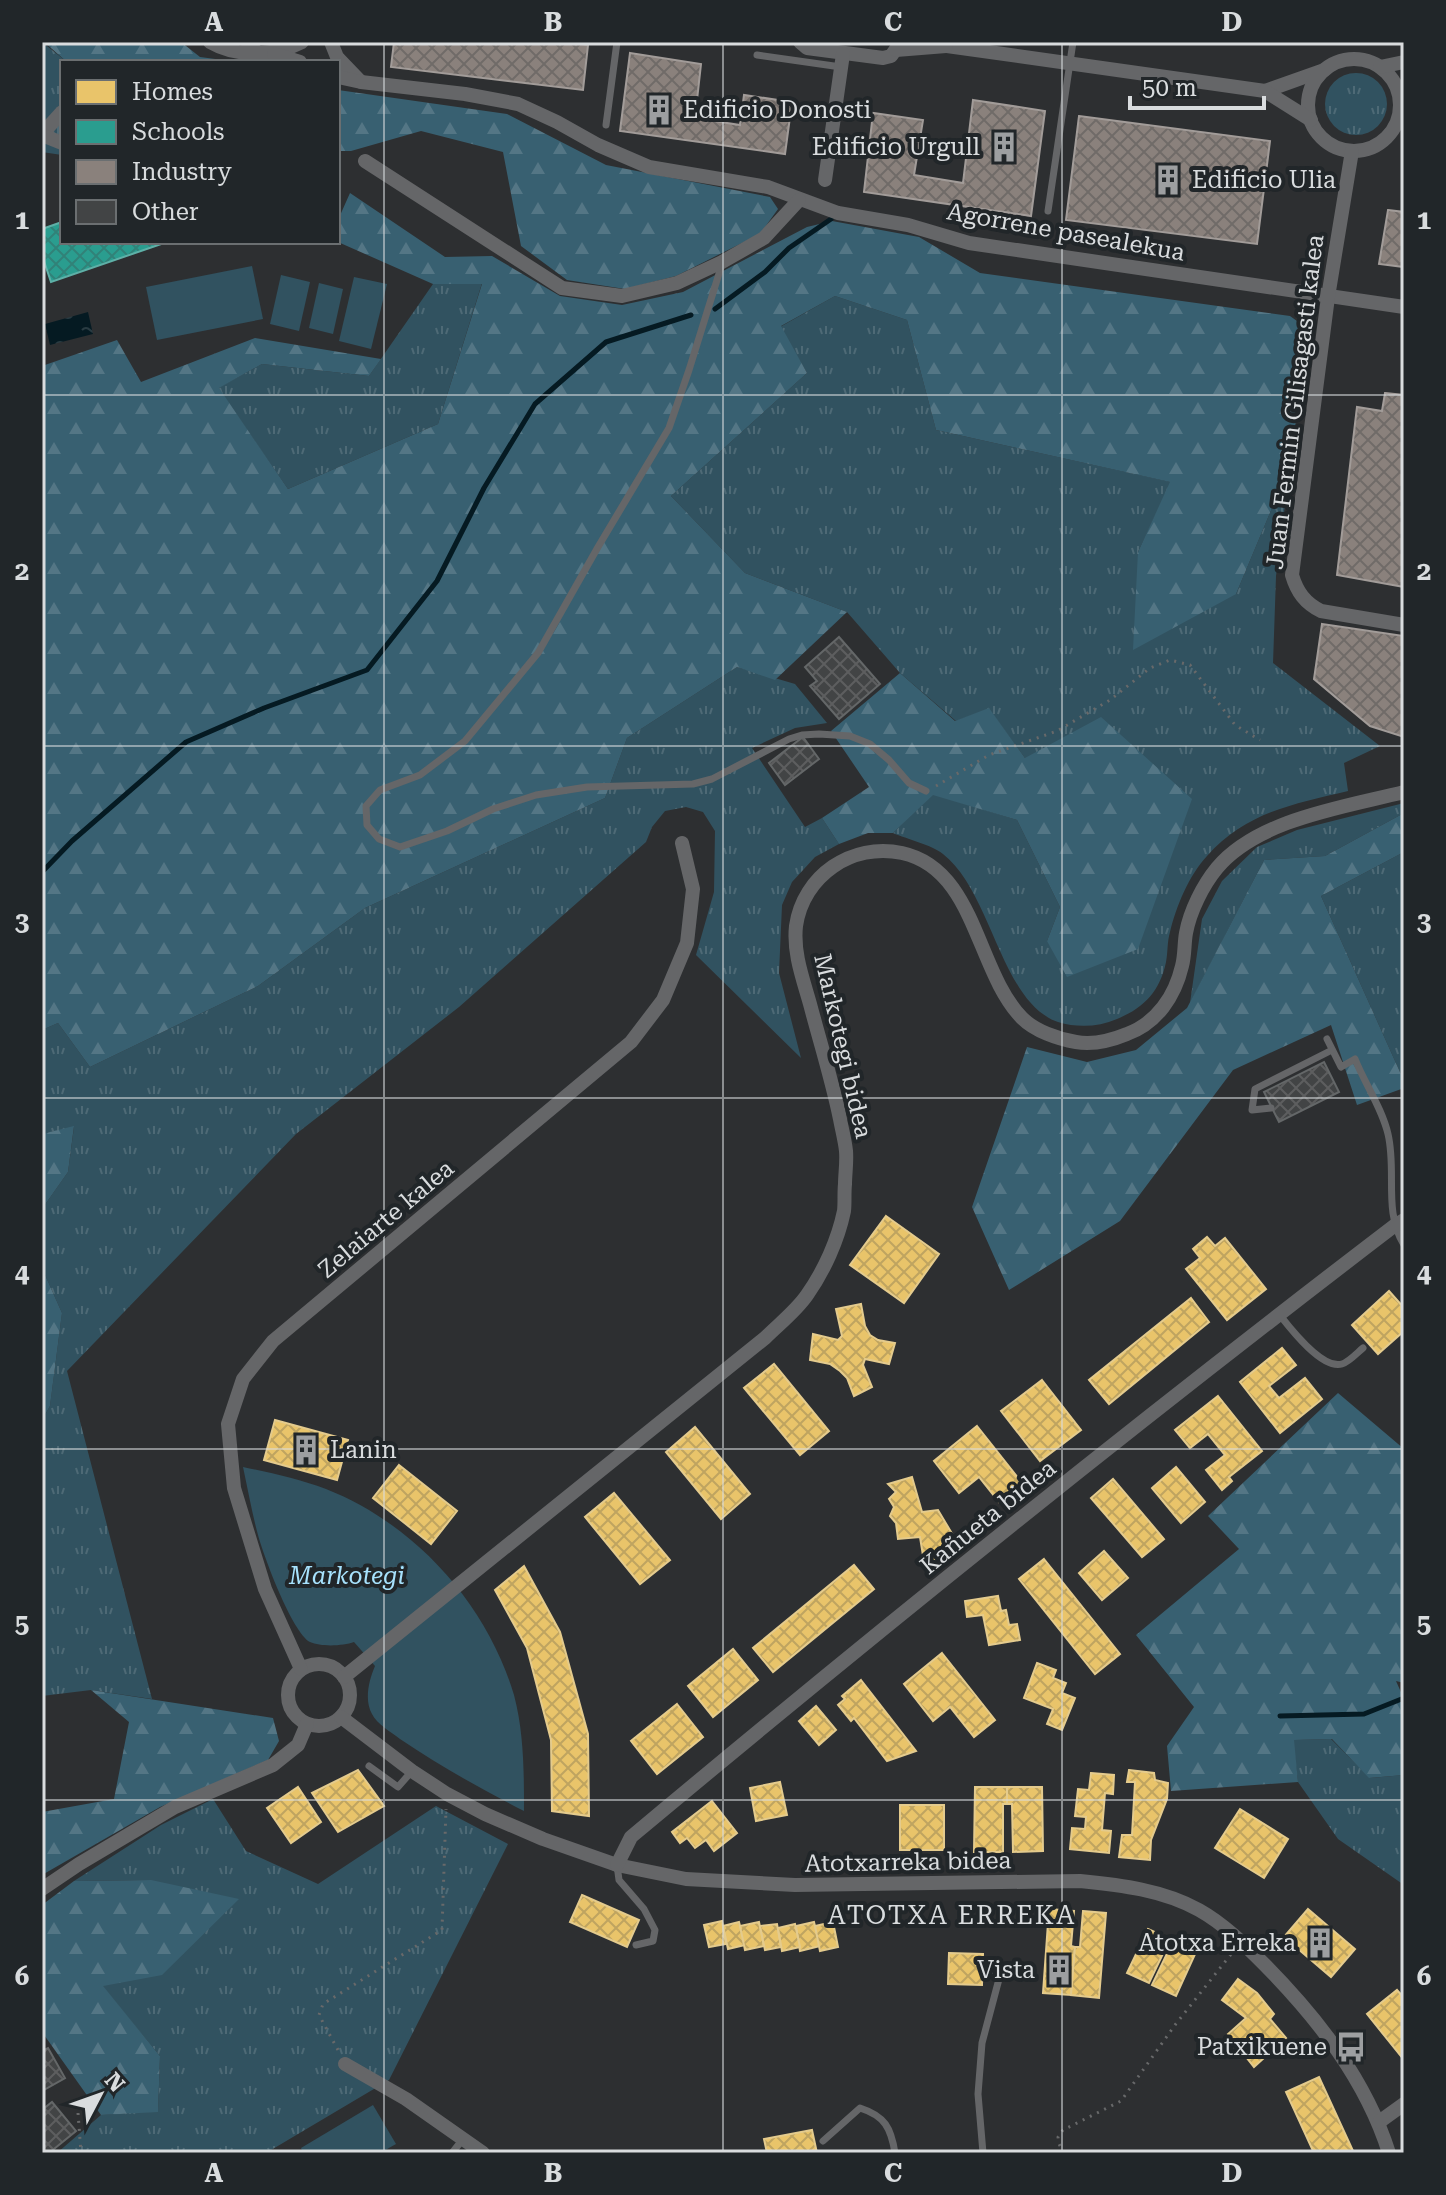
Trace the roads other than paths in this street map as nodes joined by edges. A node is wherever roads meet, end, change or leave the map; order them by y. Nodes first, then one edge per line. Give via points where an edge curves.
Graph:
1 (210, 42) edge
2 (241, 42) edge
3 (302, 42) edge
4 (331, 42) edge
5 (617, 42) edge
6 (801, 42) edge
7 (1073, 42) edge
8 (942, 44) edge
9 (898, 46) edge
10 (269, 53) junction
11 (757, 55) dead end
12 (293, 60) edge
13 (340, 60) edge
14 (340, 60) edge
15 (842, 60) junction
16 (1404, 62) edge
17 (1070, 64) junction
18 (1380, 67) junction
19 (1324, 70) junction
20 (340, 77) edge
21 (361, 82) junction
22 (1265, 91) junction
23 (1402, 106) edge
24 (60, 114) edge
25 (1311, 120) junction
26 (606, 125) dead end
27 (42, 135) edge
28 (1352, 151) junction
29 (365, 161) dead end
30 (825, 180) dead end
31 (799, 200) junction
32 (1048, 211) dead end
33 (722, 262) junction
34 (1328, 297) junction
35 (1404, 307) edge
36 (1404, 625) edge
37 (926, 791) road end
38 (1404, 792) edge
39 (682, 843) dead end
40 (1327, 1039) dead end
41 (1332, 1050) junction
42 (1271, 1108) dead end
43 (1399, 1223) edge
44 (1404, 1245) edge
45 (1279, 1314) junction
46 (1363, 1348) dead end
47 (301, 1669) junction
48 (344, 1677) junction
49 (341, 1717) junction
50 (307, 1724) junction
51 (369, 1766) dead end
52 (412, 1771) junction
53 (617, 1865) junction
54 (42, 1889) edge
55 (636, 1945) dead end
56 (989, 1973) dead end
57 (345, 2064) road end
58 (1404, 2104) edge
59 (1379, 2122) junction
60 (464, 2138) junction
61 (823, 2141) dead end
62 (452, 2153) edge
63 (483, 2153) edge
64 (895, 2153) edge
65 (983, 2153) edge
66 (1389, 2153) edge

1 - 10 street
2 - 10 lane
3 - 10 street
4 - 14 street
5 - 26 lane
6 - 15 street
7 - 17 lane
8 - 9 street
8 - 17 street
9 - 15 street via 883,58
10 - 12 street
11 - 15 lane
13 - 21 street
15 - 30 street
16 - 18 street
17 - 22 street
17 - 32 lane
18 - 19 street via 1358,59
18 - 23 street via 1397,87
19 - 22 street
19 - 25 street via 1308,99
20 - 21 street, Agorrene pasealekua
21 - 31 street, Agorrene pasealekua via 518,104 649,167 768,187
22 - 25 street
23 - 28 street via 1385,140
24 - 27 street
25 - 28 street via 1320,136
28 - 34 street, Juan Fermin Gilisagasti kalea
29 - 33 street via 562,288 622,296 677,283
31 - 33 street via 764,238
31 - 34 street, Agorrene pasealekua via 969,243
33 - 37 lane via 669,428 538,653 465,741 420,775 380,790 366,806 367,825 379,839 400,847 536,795 712,779 789,739 811,734 850,736 870,744 909,783
34 - 35 street, Agorrene pasealekua
34 - 36 street, Juan Fermin Gilisagasti kalea via 1292,575 1298,593 1314,608
38 - 48 street, Markotegi bidea via 1281,824 1246,843 1218,867 1200,895 1186,931 1175,989 1159,1014 1107,1042 1078,1043 1024,1020 1008,1000 947,880 926,862 875,850 844,858 820,876 804,899 796,927 797,955 846,1151 844,1211 829,1258 806,1297 765,1338
39 - 47 street, Zelaiarte kalea via 693,889 687,943 663,1000 631,1042 273,1341 243,1379 228,1424 234,1488 265,1589
40 - 41 lane
41 - 42 lane via 1255,1089 1252,1110
41 - 43 lane via 1341,1067 1355,1059 1378,1108 1388,1134 1390,1196
43 - 44 lane
43 - 45 street, Kañueta bidea
45 - 46 lane via 1320,1358 1332,1363 1343,1364
45 - 53 street, Kañueta bidea via 752,1736 631,1837
47 - 48 street via 319,1663
47 - 50 street via 287,1694 292,1712
48 - 49 street via 350,1697
49 - 50 street via 325,1726
49 - 52 street, Atotxarreka bidea
50 - 54 street via 298,1745 273,1765 175,1807
51 - 52 lane via 398,1787
52 - 53 street, Atotxarreka bidea via 485,1814
53 - 55 lane via 619,1880 655,1930 653,1941
53 - 59 street, Atotxarreka bidea via 686,1879 795,1885 1080,1881 1158,1893 1199,1910 1242,1941 1285,1985 1359,2082
56 - 65 lane via 999,1979 982,2043 978,2094
57 - 60 street
58 - 59 street
59 - 66 street, Atotxarreka bidea
60 - 62 lane
60 - 63 street
61 - 64 lane via 860,2108 876,2113 887,2126

